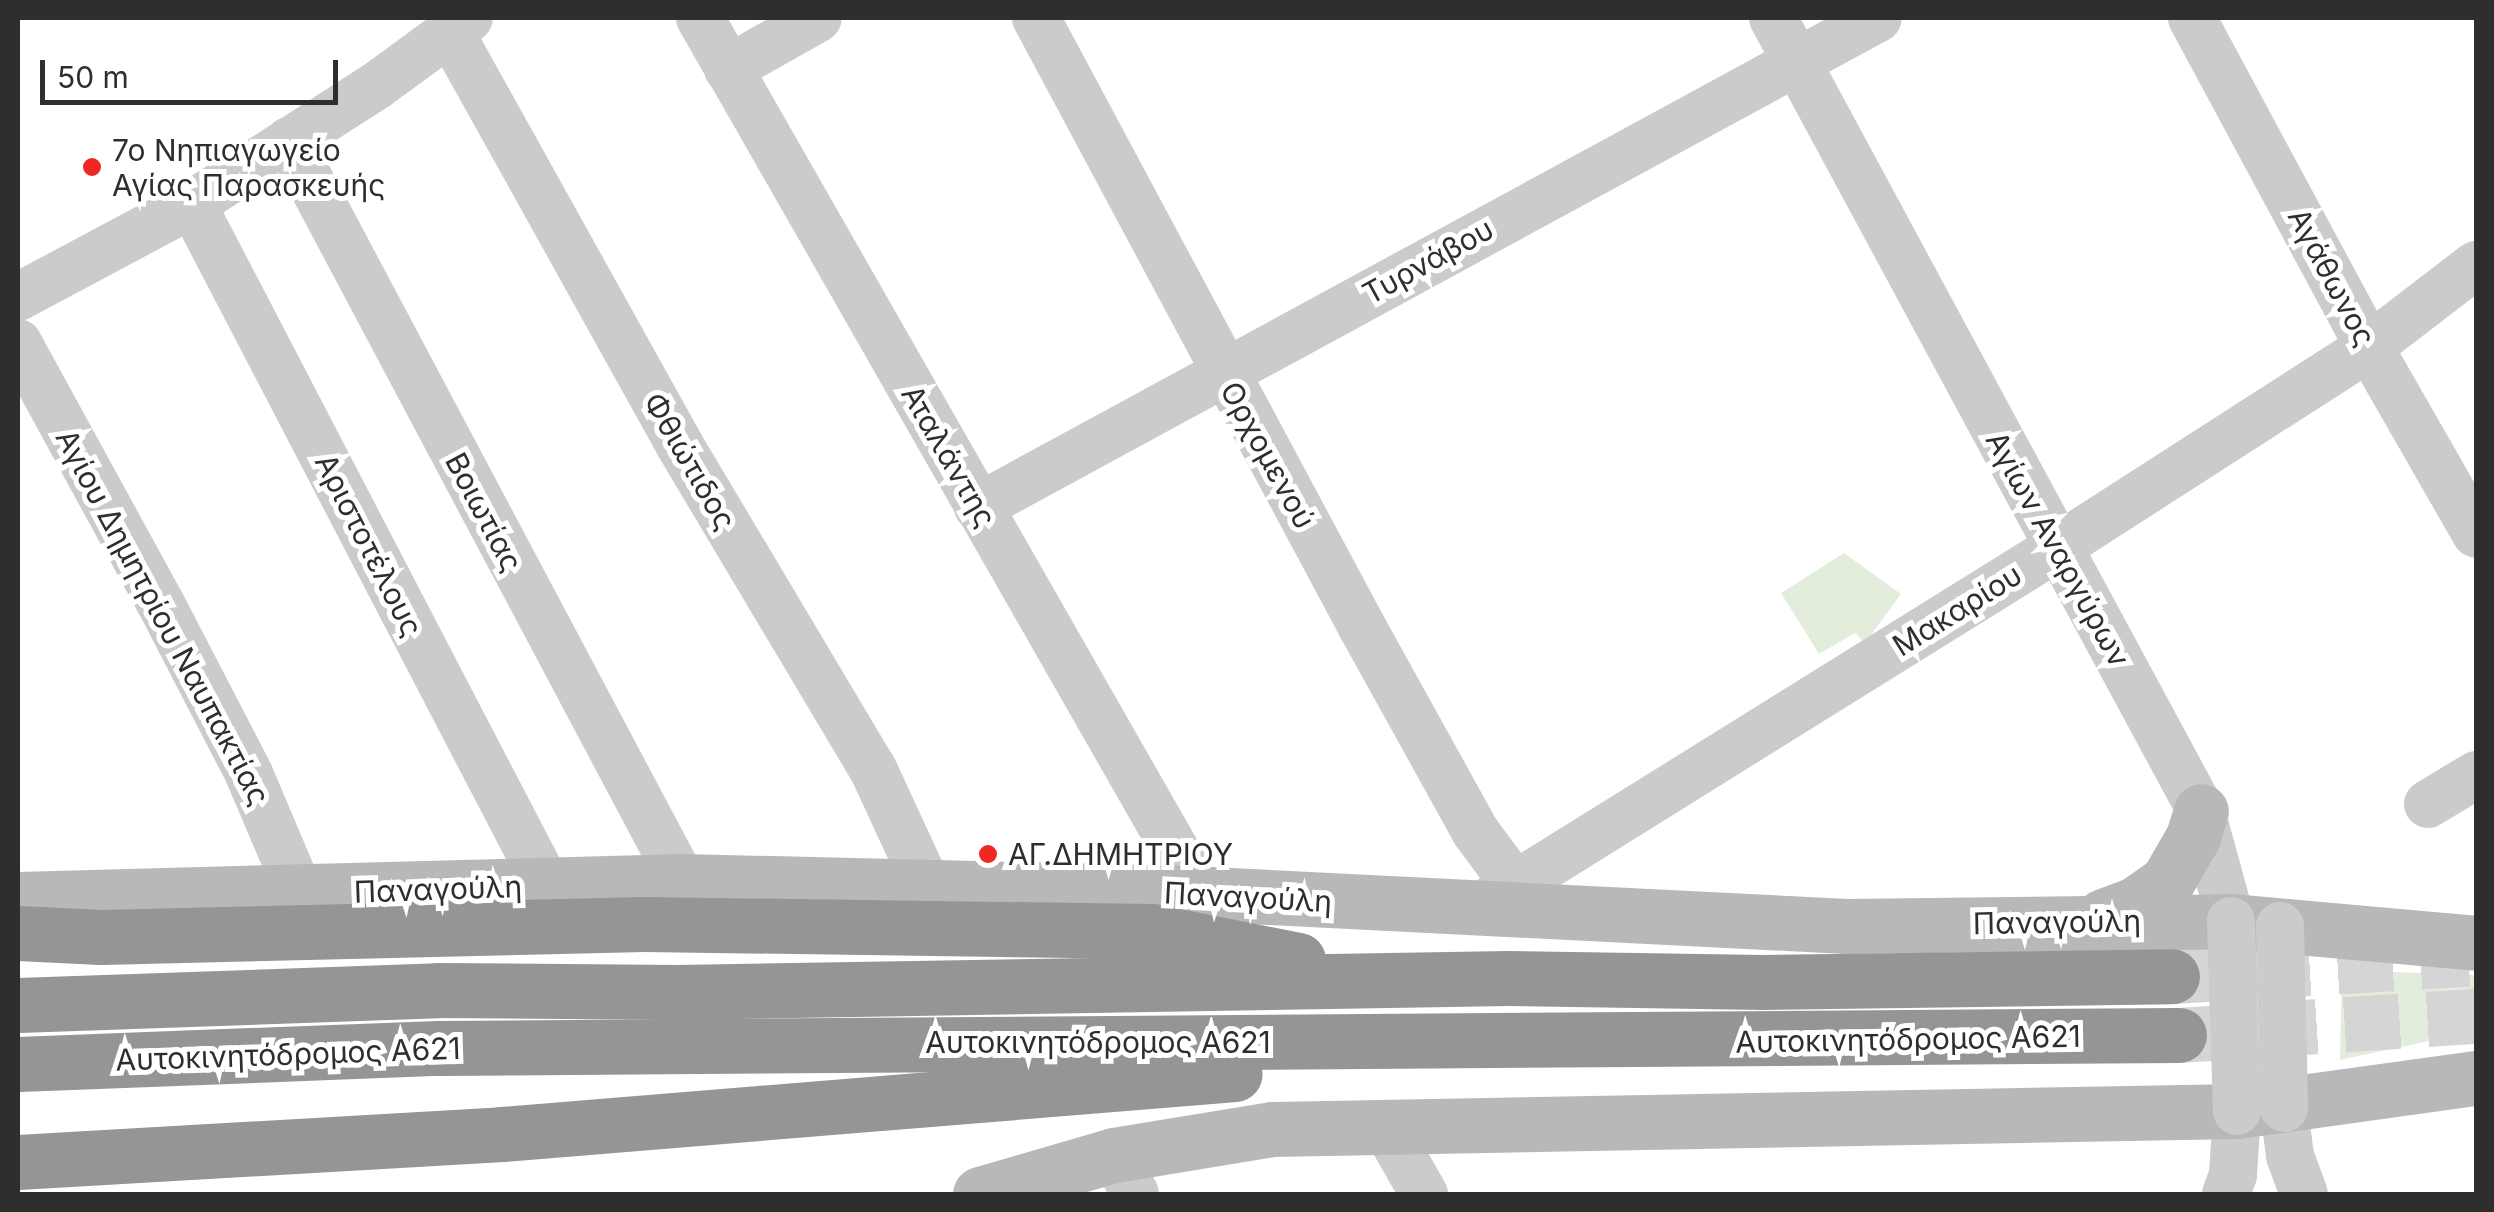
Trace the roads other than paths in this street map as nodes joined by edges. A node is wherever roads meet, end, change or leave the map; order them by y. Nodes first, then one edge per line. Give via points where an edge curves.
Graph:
1 (700, 18) edge
2 (818, 18) edge
3 (1036, 18) edge
4 (1773, 18) edge
5 (1878, 18) edge
6 (2192, 18) edge
7 (460, 26) edge
8 (1798, 64) junction
9 (728, 69) junction
10 (289, 141) junction
11 (192, 204) junction
12 (2476, 265) edge
13 (18, 297) edge
14 (18, 343) edge
15 (2369, 347) junction
16 (1224, 376) junction
17 (978, 507) junction
18 (2476, 534) edge
19 (2058, 547) junction
20 (2476, 775) edge
21 (2428, 804) dead end
22 (2201, 811) junction
23 (682, 881) junction
24 (547, 886) junction
25 (928, 888) junction
26 (1200, 893) junction
27 (300, 894) junction
28 (1496, 896) junction
29 (18, 899) edge
30 (2095, 920) junction
31 (2256, 923) junction
32 (18, 933) edge
33 (2476, 943) edge
34 (2172, 976) tunnel mouth
35 (1399, 979) junction
36 (18, 1005) edge
37 (2178, 1036) tunnel mouth
38 (1515, 1040) junction
39 (18, 1064) edge
40 (2476, 1078) edge
41 (2260, 1109) junction
42 (1384, 1124) junction
43 (18, 1162) edge
44 (1124, 1175) edge
45 (980, 1194) edge
46 (1424, 1194) edge
47 (2226, 1194) edge
48 (2304, 1194) edge

1 - 9 street, Αταλάντης
2 - 9 street
3 - 16 street, Ορχομενού
4 - 8 street, Αγίων Αναργύρων
5 - 8 street, Τυρνάβου
6 - 15 street, Αγάθωνος
7 - 10 street
7 - 25 street, Φθιώτιδος via 678,444 865,755
8 - 16 street, Τυρνάβου via 1514,212
8 - 19 street, Αγίων Αναργύρων
9 - 17 street, Αταλάντης
10 - 11 street
10 - 23 street, Βοιωτίας
11 - 13 street
11 - 24 street, Αριστοτέλους
12 - 15 street, Μακαρίου
14 - 27 street, Αγίου Δημητρίου Ναυπακτίας via 222,722
15 - 18 street, Αγάθωνος
15 - 19 street, Μακαρίου
16 - 17 street, Τυρνάβου
16 - 28 street, Ορχομενού via 1475,831
17 - 26 street, Αταλάντης
19 - 22 street, Αγίων Αναργύρων
19 - 28 street, Μακαρίου
20 - 21 street
22 - 30 main road via 2167,882
22 - 31 street, Αγίων Αναργύρων
23 - 24 main road, Παναγούλη
23 - 25 main road, Παναγούλη
24 - 27 main road, Παναγούλη
25 - 26 main road, Παναγούλη
26 - 28 main road, Παναγούλη
27 - 29 main road, Παναγούλη
28 - 30 main road, Παναγούλη via 1846,926
30 - 31 main road, Παναγούλη
31 - 33 main road, Παναγούλη
31 - 41 street, Αγίων Αναργύρων, bridge
32 - 35 highway via 101,937 644,924 1152,931
34 - 35 highway, Αυτοκινητόδρομος Α621
35 - 36 highway, Αυτοκινητόδρομος Α621 via 438,990
37 - 38 highway, Αυτοκινητόδρομος Α621
38 - 39 highway, Αυτοκινητόδρομος Α621 via 438,1048
38 - 43 highway via 1471,1055 502,1134
40 - 41 main road
41 - 42 main road
41 - 47 street
41 - 48 street via 2290,1156
42 - 44 main road via 1274,1129
42 - 46 street
44 - 45 main road

